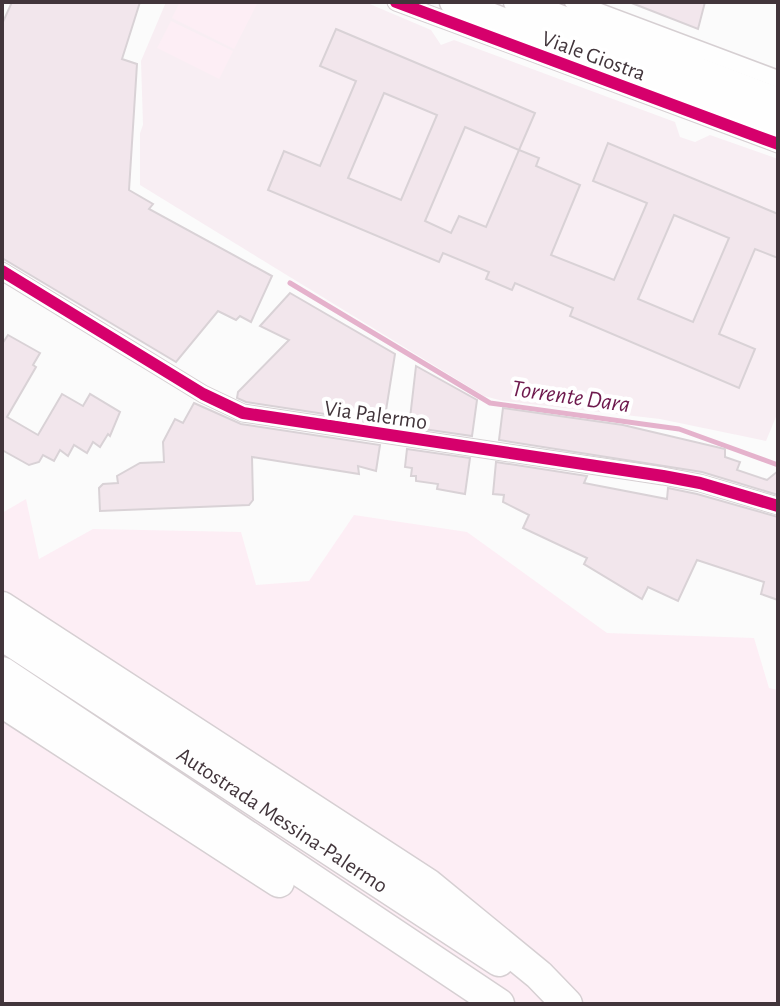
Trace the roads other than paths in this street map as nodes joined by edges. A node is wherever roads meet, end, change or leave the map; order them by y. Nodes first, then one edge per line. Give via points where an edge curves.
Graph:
1 (396, 2) edge
2 (453, 2) edge
3 (517, 2) edge
4 (573, 2) edge
5 (778, 79) edge
6 (778, 101) edge
7 (778, 125) edge
8 (778, 144) edge
9 (2, 271) edge
10 (778, 506) edge
11 (2, 607) edge
12 (2, 635) edge
13 (2, 672) edge
14 (2, 702) edge
15 (470, 1004) edge
16 (499, 1004) edge
17 (566, 1004) edge

1 - 8 street, Viale Giostra
2 - 7 main road, Viale Giostra
3 - 6 main road, Viale Giostra
4 - 5 street
9 - 10 street, Via Palermo via 243,413 663,476
11 - 17 highway via 428,884 539,975
12 - 17 highway, Autostrada Messina-Palermo
13 - 16 highway, Autostrada Messina-Palermo
14 - 15 highway

